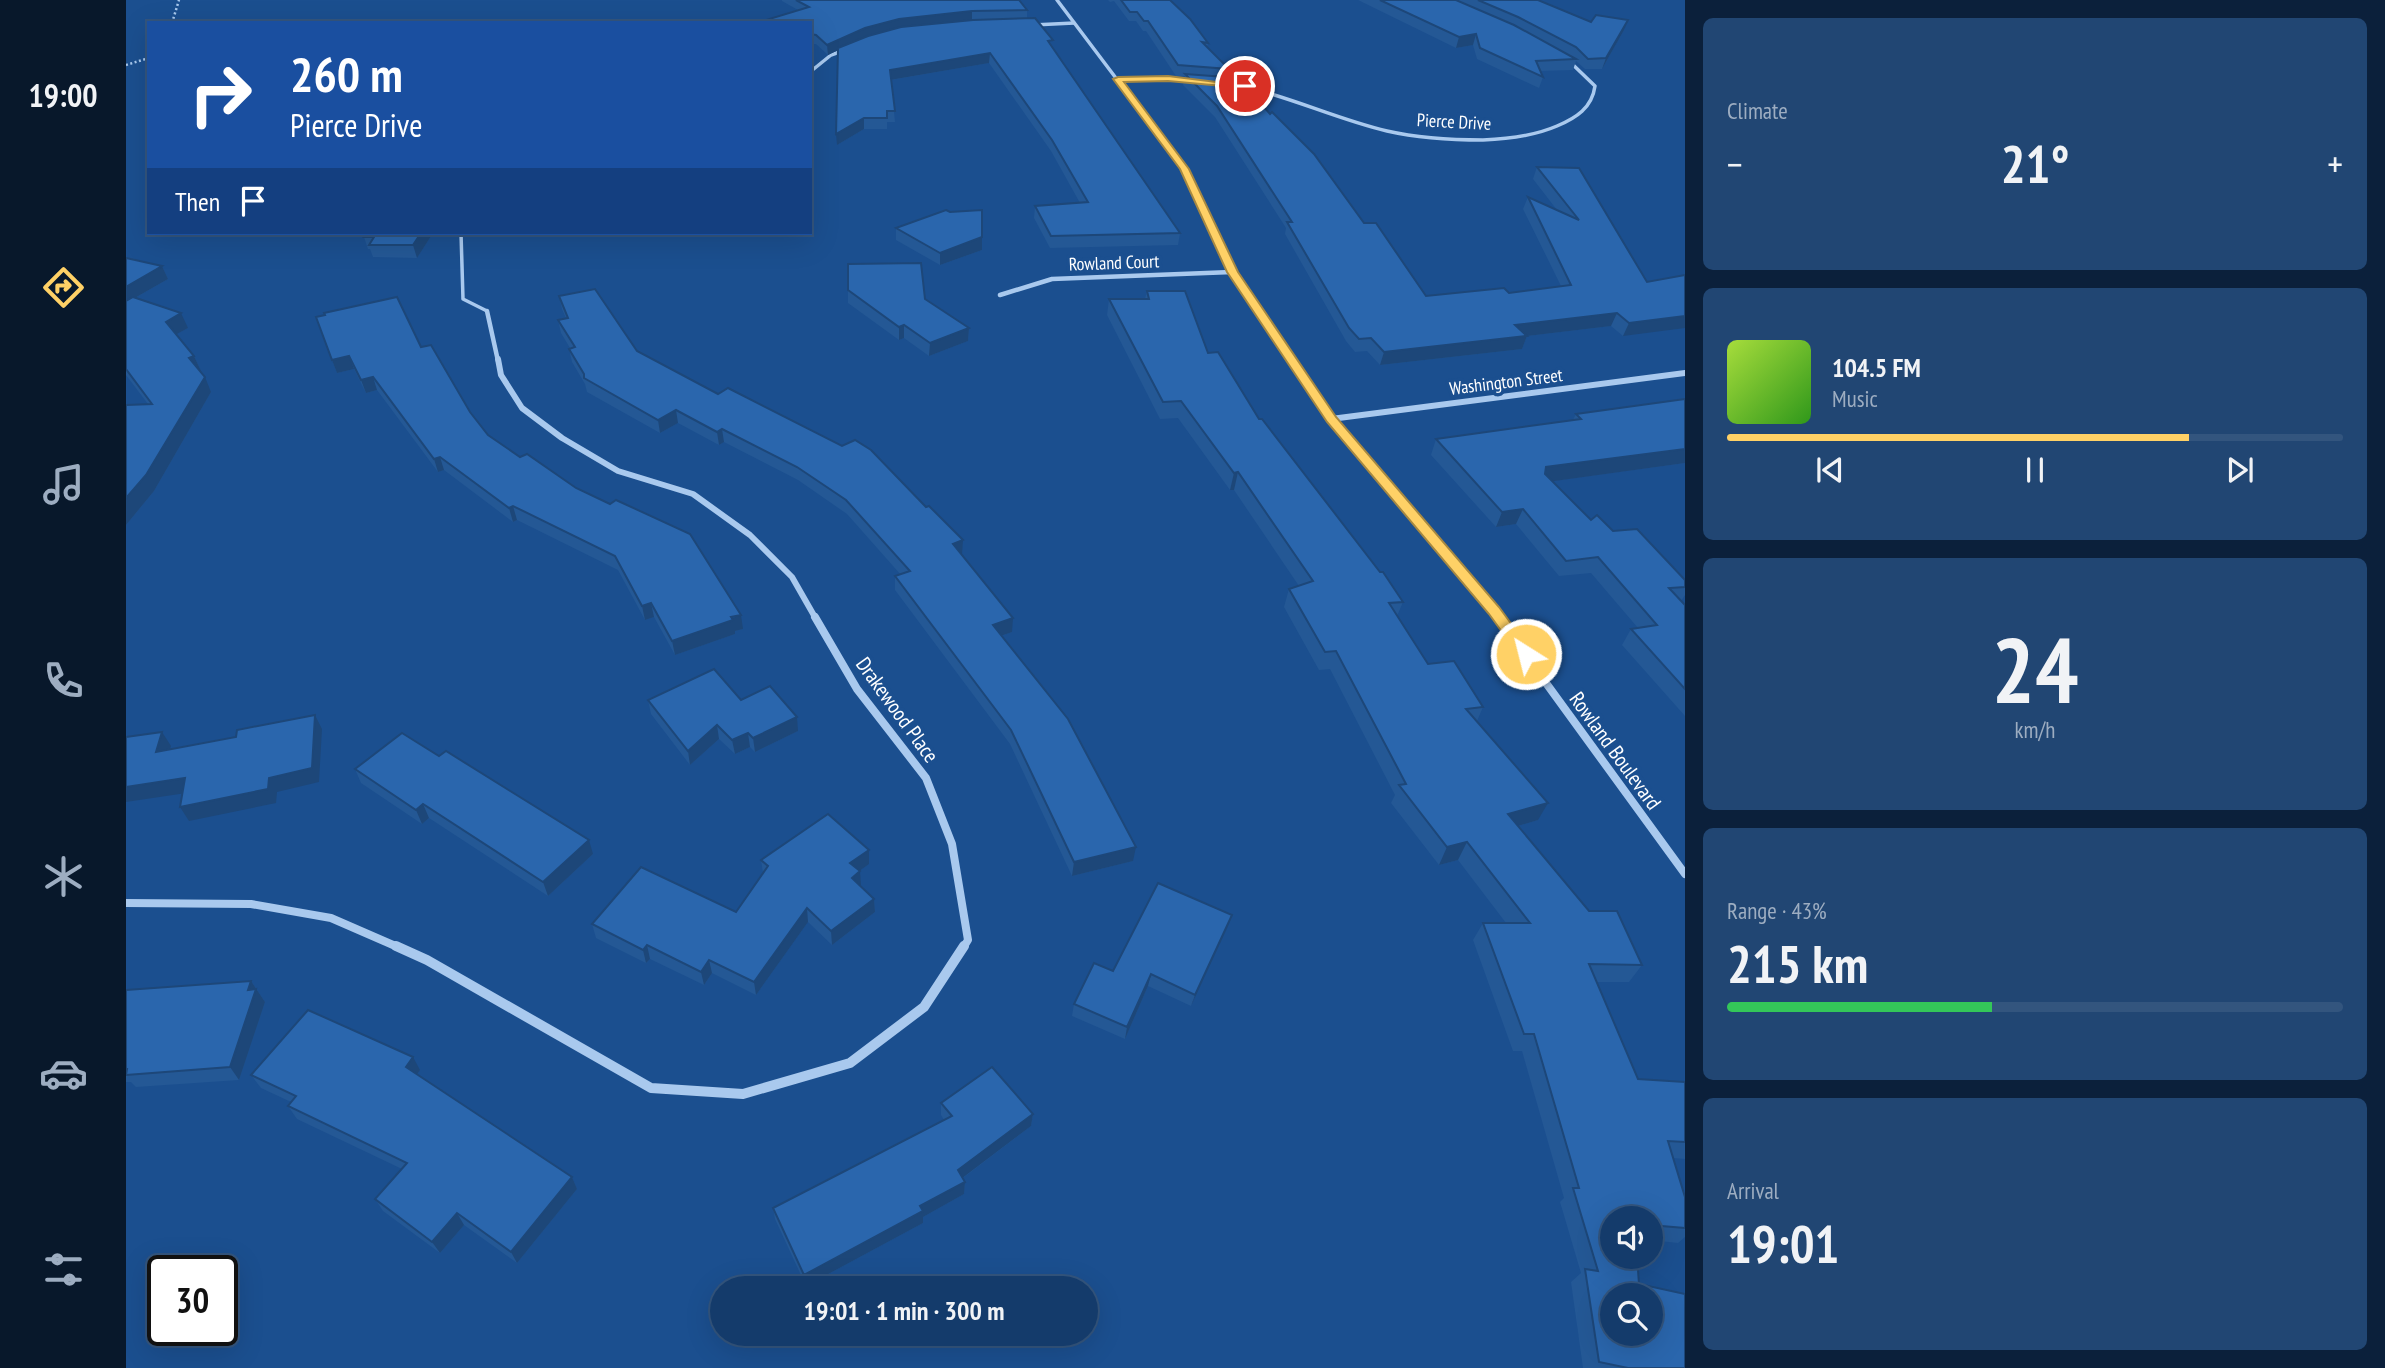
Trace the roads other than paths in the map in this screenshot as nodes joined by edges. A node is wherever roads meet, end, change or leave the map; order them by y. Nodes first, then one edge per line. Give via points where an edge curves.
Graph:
1 (1057, 0) edge
2 (1074, 23) junction
3 (1021, 26) edge
4 (849, 48) edge
5 (1559, 55) edge
6 (812, 70) edge
7 (1118, 79) junction
8 (1202, 81) edge
9 (1225, 82) edge
10 (461, 235) edge
11 (1232, 272) junction
12 (1000, 295) dead end
13 (487, 311) joint
14 (1685, 373) edge
15 (1331, 419) junction
16 (1685, 874) edge
17 (126, 903) edge

1 - 2 street, Rowland Boulevard
2 - 3 street
2 - 7 street, Rowland Boulevard
4 - 6 street
5 - 9 street, Pierce Drive via 1595,86 1590,104 1575,118 1538,135 1502,138 1437,138 1389,131 1266,89
7 - 8 street
7 - 11 street, Rowland Boulevard via 1184,169
10 - 13 lane via 463,299
11 - 12 street, Rowland Court via 1052,279
11 - 15 street, Rowland Boulevard
13 - 17 street, Drakewood Place via 500,375 522,408 618,471 693,494 750,535 792,577 857,689 926,778 952,844 968,940 924,1007 850,1063 743,1094 651,1088 427,960 331,918 251,904
14 - 15 street, Washington Street
15 - 16 street, Rowland Boulevard via 1494,611

